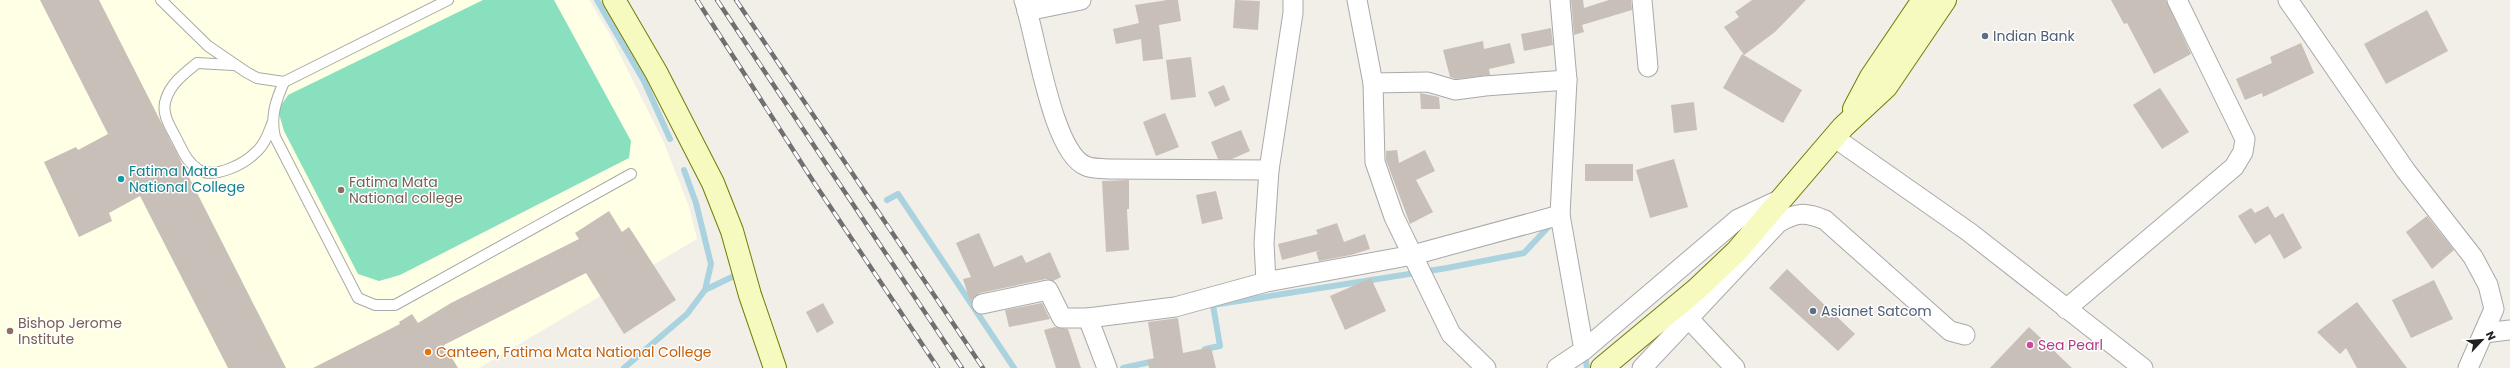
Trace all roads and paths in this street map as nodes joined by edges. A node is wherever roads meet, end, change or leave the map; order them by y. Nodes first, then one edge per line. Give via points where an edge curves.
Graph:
1 (161, 0) edge
2 (448, 0) edge
3 (614, 0) edge
4 (1081, 0) edge
5 (1292, 0) edge
6 (1357, 0) edge
7 (1560, 0) edge
8 (1642, 0) edge
9 (1923, 0) edge
10 (1945, 0) edge
11 (2177, 0) edge
12 (2288, 0) edge
13 (1026, 5) edge
14 (238, 66) junction
15 (1648, 67) dead end
16 (1567, 80) junction
17 (284, 82) junction
18 (1373, 83) junction
19 (272, 124) junction
20 (1839, 133) junction
21 (1269, 170) junction
22 (631, 174) dead end
23 (1789, 191) junction
24 (1801, 214) junction
25 (1560, 215) junction
26 (1413, 256) junction
27 (1266, 282) junction
28 (982, 304) dead end
29 (2066, 309) junction
30 (1088, 318) junction
31 (1689, 319) junction
32 (2510, 330) edge
33 (2484, 333) junction
34 (1965, 335) dead end
35 (1584, 350) junction
36 (775, 368) edge
37 (1107, 368) edge
38 (1486, 368) edge
39 (1557, 368) edge
40 (1602, 368) edge
41 (1642, 368) edge
42 (1735, 368) edge
43 (2143, 368) edge
44 (2468, 368) edge

1 - 14 lane via 208,46
2 - 17 lane
3 - 36 main road via 656,72 713,183 732,231
4 - 13 street
5 - 21 street via 1293,13
6 - 18 street
7 - 16 street
8 - 15 street
9 - 20 main road via 1871,77
10 - 20 main road via 1886,86
11 - 29 street via 2245,139 2243,152 2234,167
12 - 33 street via 2406,170 2473,257 2488,285 2494,309
13 - 21 street via 1056,124 1071,153 1086,166 1108,169
14 - 17 lane via 257,78
14 - 19 lane via 218,62 197,63 170,89 165,100 164,114 188,161 201,171 228,169 256,153 264,143
16 - 18 street via 1455,90 1428,82
16 - 25 street
17 - 19 lane via 277,98
18 - 26 street via 1375,162 1394,217
19 - 22 lane via 275,138 358,298 375,305 395,305
20 - 23 main road
20 - 29 street
21 - 27 street via 1264,243
23 - 24 street
23 - 35 street via 1738,219
23 - 40 main road via 1737,251 1697,289
24 - 31 street via 1793,214 1778,223
24 - 34 street via 1810,214 1825,220 1950,330
25 - 26 street
25 - 35 street
26 - 27 street
26 - 38 street via 1451,334
27 - 30 street via 1176,307
28 - 30 street via 1048,290 1062,318
29 - 43 street
30 - 37 street
31 - 41 street
31 - 42 street
32 - 33 street
33 - 44 street
35 - 39 street

